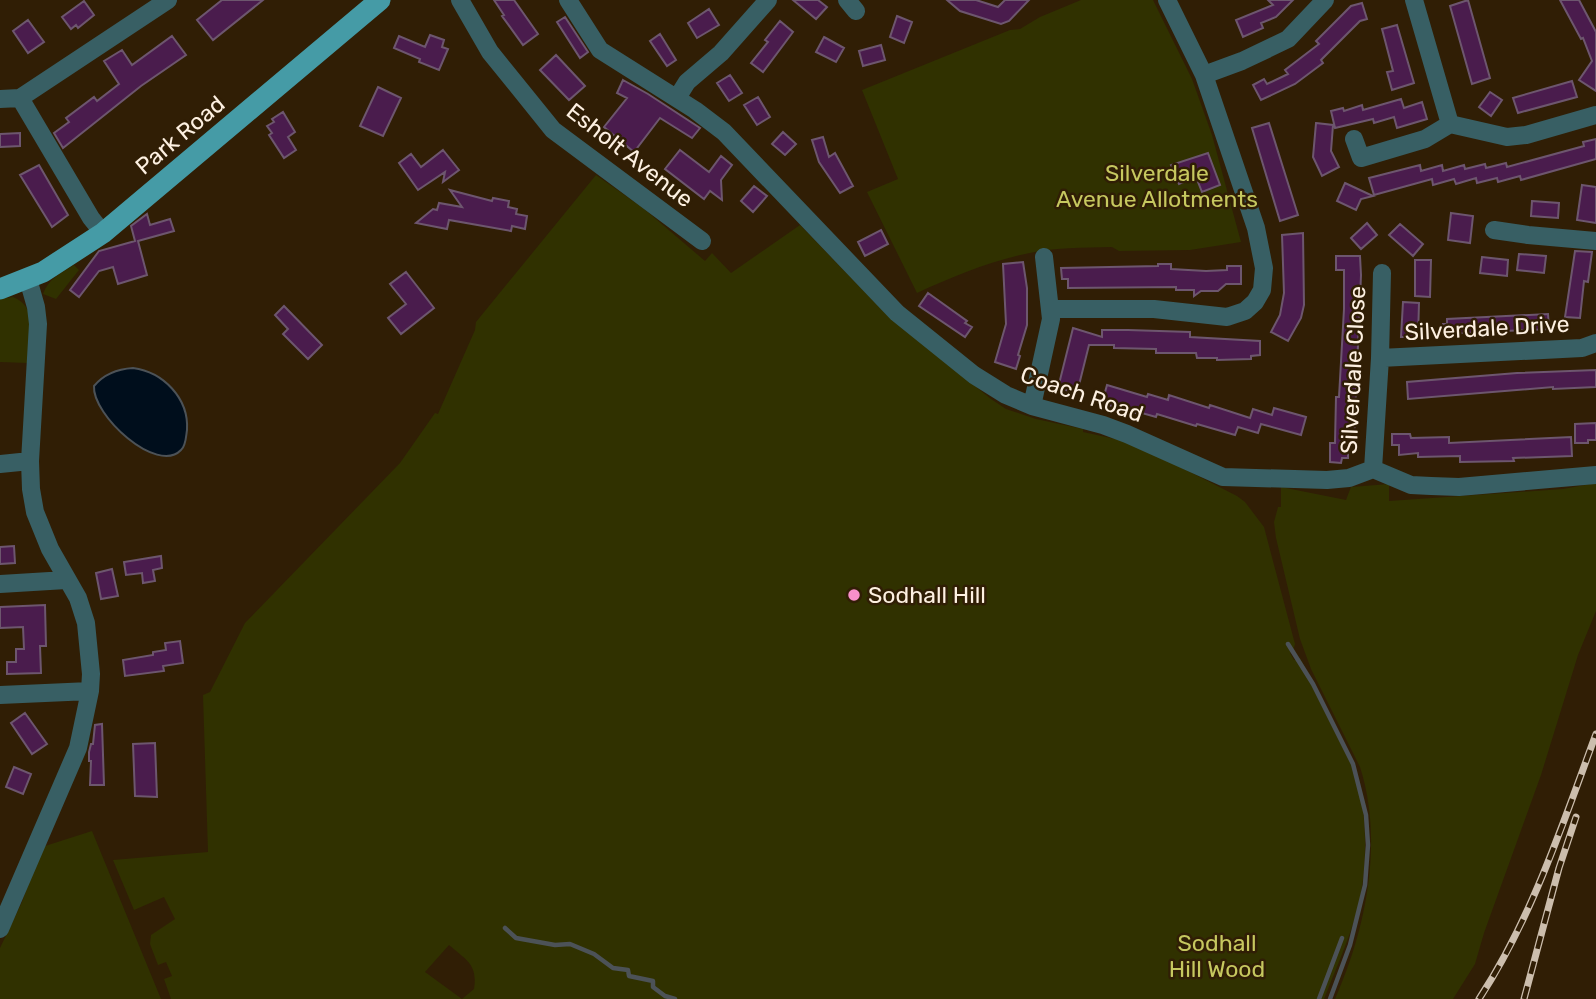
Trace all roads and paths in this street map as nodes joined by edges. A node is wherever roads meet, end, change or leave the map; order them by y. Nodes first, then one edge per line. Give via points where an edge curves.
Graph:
1 (168, 0) edge
2 (380, 0) edge
3 (460, 0) edge
4 (568, 0) edge
5 (768, 0) edge
6 (1167, 0) edge
7 (1325, 0) edge
8 (1414, 0) edge
9 (1204, 75) junction
10 (20, 98) junction
11 (677, 98) junction
12 (0, 99) edge
13 (1596, 115) edge
14 (1450, 124) junction
15 (1354, 139) dead end
16 (1494, 230) dead end
17 (103, 233) junction
18 (1596, 241) edge
19 (702, 242) dead end
20 (1044, 257) dead end
21 (1382, 273) dead end
22 (28, 279) junction
23 (0, 289) edge
24 (1051, 309) junction
25 (1596, 343) edge
26 (1380, 358) junction
27 (1032, 406) junction
28 (30, 461) junction
29 (0, 464) edge
30 (1373, 469) junction
31 (1596, 475) edge
32 (66, 580) junction
33 (0, 584) edge
34 (90, 691) junction
35 (0, 695) edge
36 (0, 929) edge

1 - 10 street
2 - 17 main road, Park Road
3 - 19 street, Esholt Avenue via 490,52 553,130
4 - 11 street, Coach Road via 600,50
5 - 11 street via 721,53 687,82
6 - 9 street
7 - 9 street via 1288,38
8 - 14 street
9 - 24 street via 1261,245 1265,274 1258,298 1244,311 1227,317 1154,309
10 - 12 street
10 - 17 street
11 - 27 street, Coach Road via 731,139 897,313 974,375
13 - 14 street via 1507,137
14 - 15 street via 1425,139 1362,158
16 - 18 street
17 - 22 main road, Park Road
20 - 24 street
21 - 26 street, Silverdale Close
22 - 23 main road, Park Road
22 - 28 street via 38,324
24 - 27 street
25 - 26 street, Silverdale Drive via 1582,348
26 - 30 street, Silverdale Close
27 - 30 street, Coach Road via 1115,429 1223,477 1327,480
28 - 29 street
28 - 32 street via 35,512
30 - 31 street via 1411,485 1430,486
32 - 33 street
32 - 34 street via 86,622
34 - 35 street
34 - 36 street via 78,748

